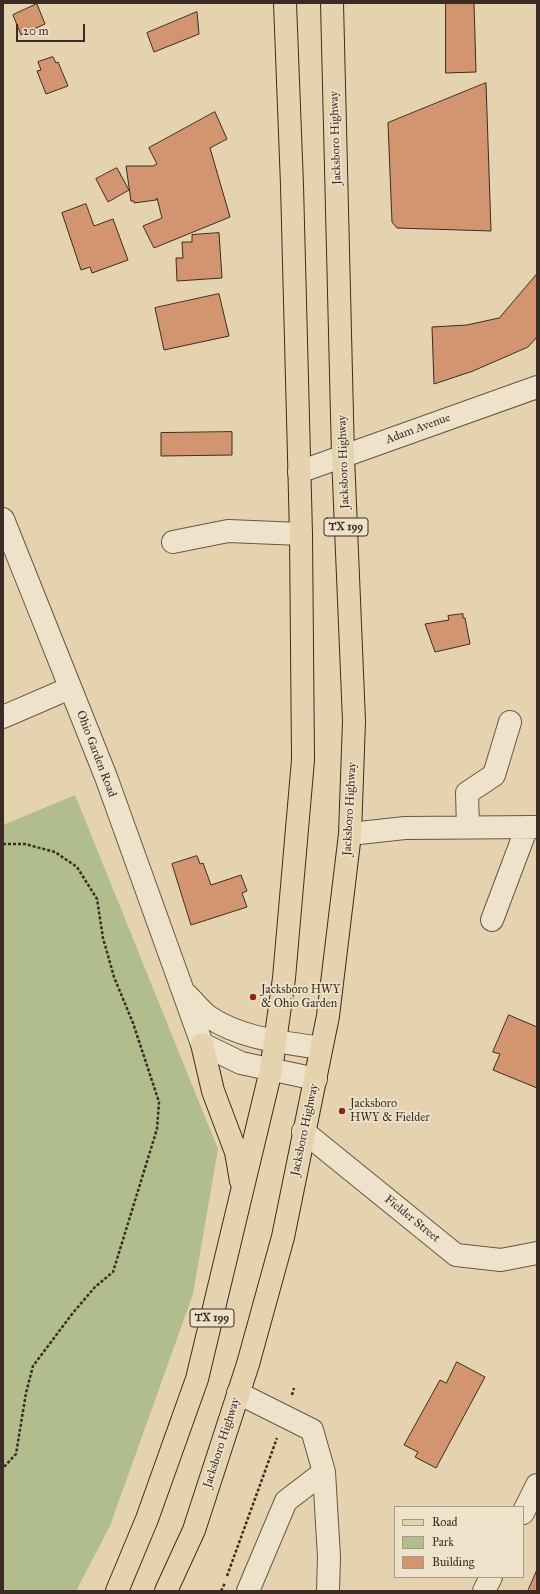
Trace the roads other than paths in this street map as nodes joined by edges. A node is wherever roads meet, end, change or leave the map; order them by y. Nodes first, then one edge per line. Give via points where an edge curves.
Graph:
1 (332, 3) edge
2 (287, 4) edge
3 (537, 387) edge
4 (343, 456) junction
5 (300, 472) junction
6 (3, 519) edge
7 (301, 534) junction
8 (173, 542) dead end
9 (70, 688) junction
10 (3, 717) edge
11 (510, 722) dead end
12 (468, 827) junction
13 (532, 827) edge
14 (350, 834) junction
15 (492, 920) dead end
16 (184, 991) junction
17 (276, 1041) junction
18 (202, 1044) junction
19 (321, 1048) junction
20 (271, 1070) junction
21 (316, 1079) junction
22 (303, 1131) junction
23 (242, 1192) junction
24 (537, 1253) edge
25 (238, 1393) junction
26 (324, 1472) junction
27 (537, 1485) edge
28 (524, 1511) edge
29 (490, 1578) edge
30 (117, 1591) edge
31 (166, 1591) edge
32 (248, 1591) edge
33 (328, 1591) edge
34 (484, 1591) edge

1 - 4 main road, Jacksboro Highway / TX 199
2 - 5 main road, TX 199
3 - 4 street, Adam Avenue
4 - 5 street, Adam Avenue
4 - 14 main road, Jacksboro Highway / TX 199 via 354,721
5 - 7 main road, TX 199
6 - 9 street, Ohio Garden Road
7 - 8 street via 228,532
7 - 17 main road, TX 199 via 303,760
9 - 10 street
9 - 16 street, Ohio Garden Road via 106,777
11 - 12 street via 494,775 467,793
12 - 13 street
12 - 14 street via 405,828
13 - 15 street
14 - 19 main road, Jacksboro Highway / TX 199 via 328,1016
16 - 17 street, Ohio Garden Road via 208,1016 236,1032
16 - 18 street, Ohio Garden Road
17 - 19 street, Ohio Garden Road
17 - 20 main road, TX 199
18 - 20 street via 241,1063
18 - 23 main road via 213,1090 236,1152
19 - 21 main road, Jacksboro Highway / TX 199
20 - 21 street
20 - 23 main road, TX 199
21 - 22 main road, Jacksboro Highway / TX 199
22 - 24 street, Fielder Street via 456,1255 501,1260
22 - 25 main road, Jacksboro Highway / TX 199 via 283,1237
23 - 30 main road, TX 199 via 197,1379 147,1519
25 - 26 street via 312,1430
25 - 31 main road, Jacksboro Highway / TX 199 via 194,1530
26 - 32 street via 286,1502
26 - 33 street via 329,1557
27 - 28 street
29 - 34 street

